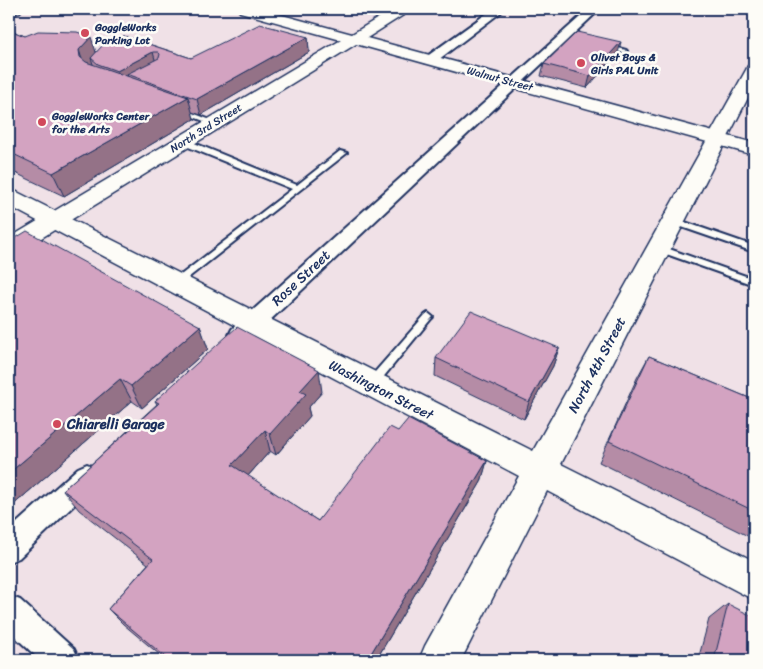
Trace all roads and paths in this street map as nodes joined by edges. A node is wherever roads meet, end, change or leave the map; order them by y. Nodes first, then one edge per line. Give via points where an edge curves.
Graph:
1 (15, 9) edge
2 (245, 9) edge
3 (403, 9) edge
4 (500, 9) edge
5 (595, 9) edge
6 (9, 11) edge
7 (354, 39) junction
8 (598, 45) edge
9 (624, 51) dead end
10 (430, 60) junction
11 (754, 70) edge
12 (514, 82) junction
13 (174, 108) edge
14 (214, 123) junction
15 (717, 138) junction
16 (184, 142) junction
17 (754, 149) edge
18 (342, 152) dead end
19 (298, 188) junction
20 (9, 197) edge
21 (54, 220) junction
22 (673, 222) junction
23 (9, 248) edge
24 (658, 248) junction
25 (754, 249) edge
26 (754, 282) edge
27 (176, 283) junction
28 (428, 317) dead end
29 (253, 323) junction
30 (224, 350) edge
31 (371, 384) junction
32 (102, 462) edge
33 (540, 472) junction
34 (9, 548) edge
35 (754, 582) edge
36 (9, 611) edge
37 (62, 660) edge
38 (439, 660) edge

1 - 6 main road
2 - 7 main road, Walnut Street
3 - 7 main road, North 3rd Street
4 - 10 street
5 - 12 street, Rose Street via 569,38
7 - 10 main road, Walnut Street
7 - 14 main road, North 3rd Street
8 - 9 lane
10 - 12 main road, Walnut Street
11 - 15 main road, North 4th Street
12 - 15 main road, Walnut Street
12 - 29 street, Rose Street
13 - 14 lane
14 - 16 main road, North 3rd Street
15 - 17 main road, Walnut Street
15 - 22 main road, North 4th Street
16 - 19 lane
16 - 21 main road, North 3rd Street
18 - 19 lane
19 - 27 lane
20 - 21 main road, Washington Street
21 - 23 main road, North 3rd Street
21 - 27 main road, Washington Street
22 - 24 main road, North 4th Street
22 - 25 lane
24 - 26 lane
24 - 33 main road, North 4th Street
27 - 29 main road, Washington Street
28 - 31 lane
29 - 30 street, Rose Street
29 - 31 main road, Washington Street
31 - 33 main road, Washington Street
32 - 34 street
33 - 35 main road, Washington Street
33 - 38 main road, North 4th Street
36 - 37 street

